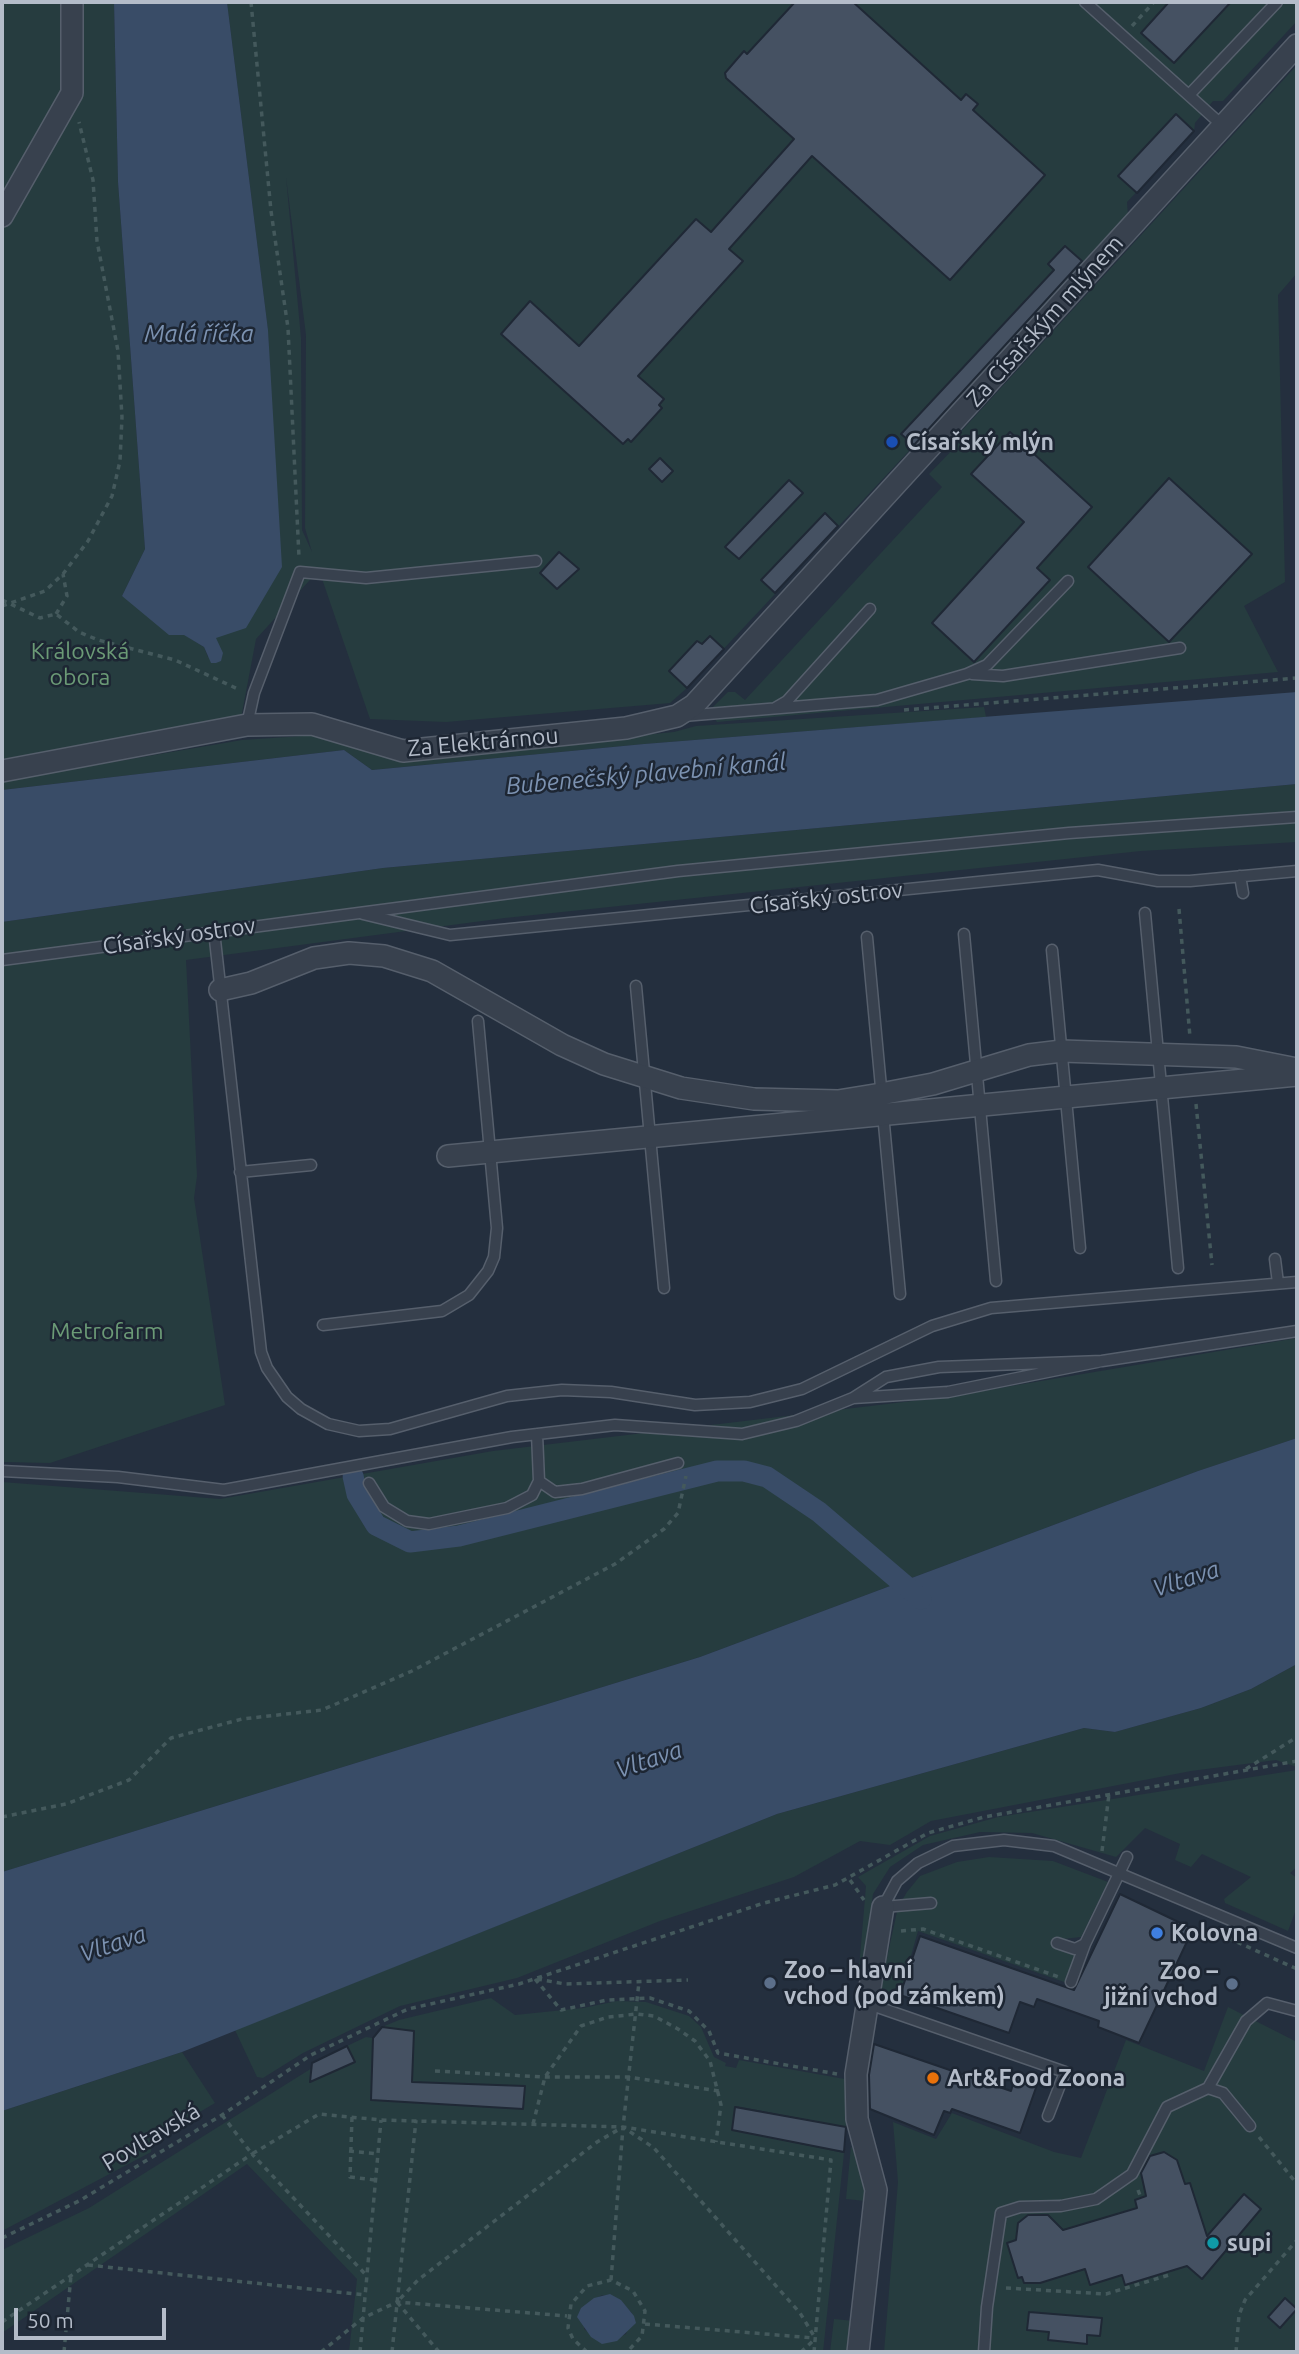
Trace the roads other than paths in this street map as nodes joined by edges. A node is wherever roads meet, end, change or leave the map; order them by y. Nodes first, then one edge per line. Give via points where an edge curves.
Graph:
1 (72, 2) edge
2 (1085, 2) edge
3 (1277, 2) edge
4 (1297, 45) edge
5 (1189, 95) junction
6 (1223, 126) junction
7 (2, 216) edge
8 (536, 561) dead end
9 (1068, 581) dead end
10 (870, 609) dead end
11 (1180, 648) dead end
12 (967, 674) junction
13 (769, 711) junction
14 (677, 716) junction
15 (247, 724) junction
16 (2, 771) edge
17 (1297, 817) edge
18 (1297, 871) edge
19 (1240, 876) junction
20 (1243, 893) dead end
21 (357, 912) junction
22 (1144, 913) dead end
23 (214, 931) junction
24 (964, 934) dead end
25 (867, 937) dead end
26 (1052, 950) dead end
27 (2, 960) edge
28 (636, 986) dead end
29 (220, 990) junction
30 (478, 1021) dead end
31 (1062, 1051) junction
32 (1158, 1053) junction
33 (1297, 1069) edge
34 (976, 1070) junction
35 (1297, 1075) edge
36 (645, 1078) junction
37 (1161, 1087) junction
38 (1066, 1096) junction
39 (882, 1103) junction
40 (980, 1104) junction
41 (650, 1138) junction
42 (490, 1152) junction
43 (448, 1156) dead end
44 (311, 1165) dead end
45 (240, 1172) junction
46 (1080, 1248) dead end
47 (1275, 1259) dead end
48 (1178, 1268) dead end
49 (996, 1281) dead end
50 (1297, 1282) edge
51 (1278, 1283) junction
52 (664, 1288) dead end
53 (900, 1294) dead end
54 (323, 1325) dead end
55 (1297, 1331) edge
56 (1102, 1360) junction
57 (853, 1398) junction
58 (537, 1434) junction
59 (678, 1463) dead end
60 (2, 1471) edge
61 (539, 1481) junction
62 (369, 1483) dead end
63 (1127, 1857) dead end
64 (1119, 1872) junction
65 (931, 1903) dead end
66 (881, 1904) junction
67 (1057, 1943) dead end
68 (1085, 1944) junction
69 (1297, 1948) edge
70 (1071, 1982) road end
71 (866, 2003) junction
72 (1297, 2011) edge
73 (1208, 2088) junction
74 (1048, 2116) dead end
75 (1250, 2126) road end
76 (858, 2352) edge
77 (984, 2352) edge

1 - 7 street via 72,93
2 - 5 lane
3 - 5 lane
4 - 6 street, Za Císařským mlýnem
5 - 6 lane
6 - 14 street, Za Císařským mlýnem via 694,705
8 - 15 lane via 366,578 300,572 254,693
9 - 12 lane via 987,665
10 - 13 lane via 787,701
11 - 12 lane via 1003,676
12 - 13 lane via 877,700
13 - 14 lane
14 - 15 street, Za Elektrárnou via 626,728 403,751 324,726
15 - 16 street, Za Elektrárnou
17 - 21 lane, Císařský ostrov via 1069,833 678,871
18 - 19 lane, Císařský ostrov
19 - 20 lane
19 - 21 lane, Císařský ostrov via 1158,881 1098,870 450,935
21 - 23 lane, Císařský ostrov
22 - 32 lane
23 - 27 lane, Císařský ostrov
23 - 29 lane
24 - 34 lane
25 - 39 lane
26 - 31 lane
28 - 36 lane
29 - 36 street via 314,958 349,953 384,956 432,971 562,1045
29 - 45 lane
30 - 42 lane
31 - 32 street
31 - 34 street
31 - 38 lane
32 - 33 street via 1236,1058
32 - 37 lane
34 - 39 street
34 - 40 lane
35 - 37 street
36 - 39 street via 754,1099
36 - 41 lane
37 - 38 street
37 - 48 lane
38 - 40 street
38 - 46 lane
39 - 40 street
39 - 41 street
39 - 53 lane
40 - 49 lane
41 - 42 street
41 - 52 lane
42 - 43 street
42 - 54 lane via 497,1242 488,1271 469,1295 426,1315
44 - 45 lane
45 - 51 lane via 257,1334 267,1368 300,1409 328,1424 359,1431 390,1429 480,1402 548,1391 611,1392 695,1405 750,1402 802,1389 932,1326 990,1308
47 - 51 lane
50 - 51 lane
55 - 56 lane
56 - 57 lane via 948,1392
56 - 57 lane via 939,1367 886,1377
57 - 58 lane via 796,1421 743,1434 615,1425
58 - 60 lane via 224,1490 118,1477
58 - 61 lane
59 - 61 lane via 582,1489 555,1492
61 - 62 lane via 532,1495 507,1508 429,1524 407,1521 384,1507
63 - 64 lane
64 - 66 lane via 1054,1846 1004,1840 953,1846 918,1863 897,1881
64 - 68 lane
64 - 69 lane
65 - 66 lane
66 - 71 street
67 - 68 lane via 1075,1949
68 - 70 lane
71 - 74 lane via 1065,2072
71 - 76 street via 849,2075 876,2190
72 - 73 lane via 1267,2003 1246,2021
73 - 75 lane via 1223,2093
73 - 77 lane via 1167,2107 1132,2175 1096,2199 1000,2213

